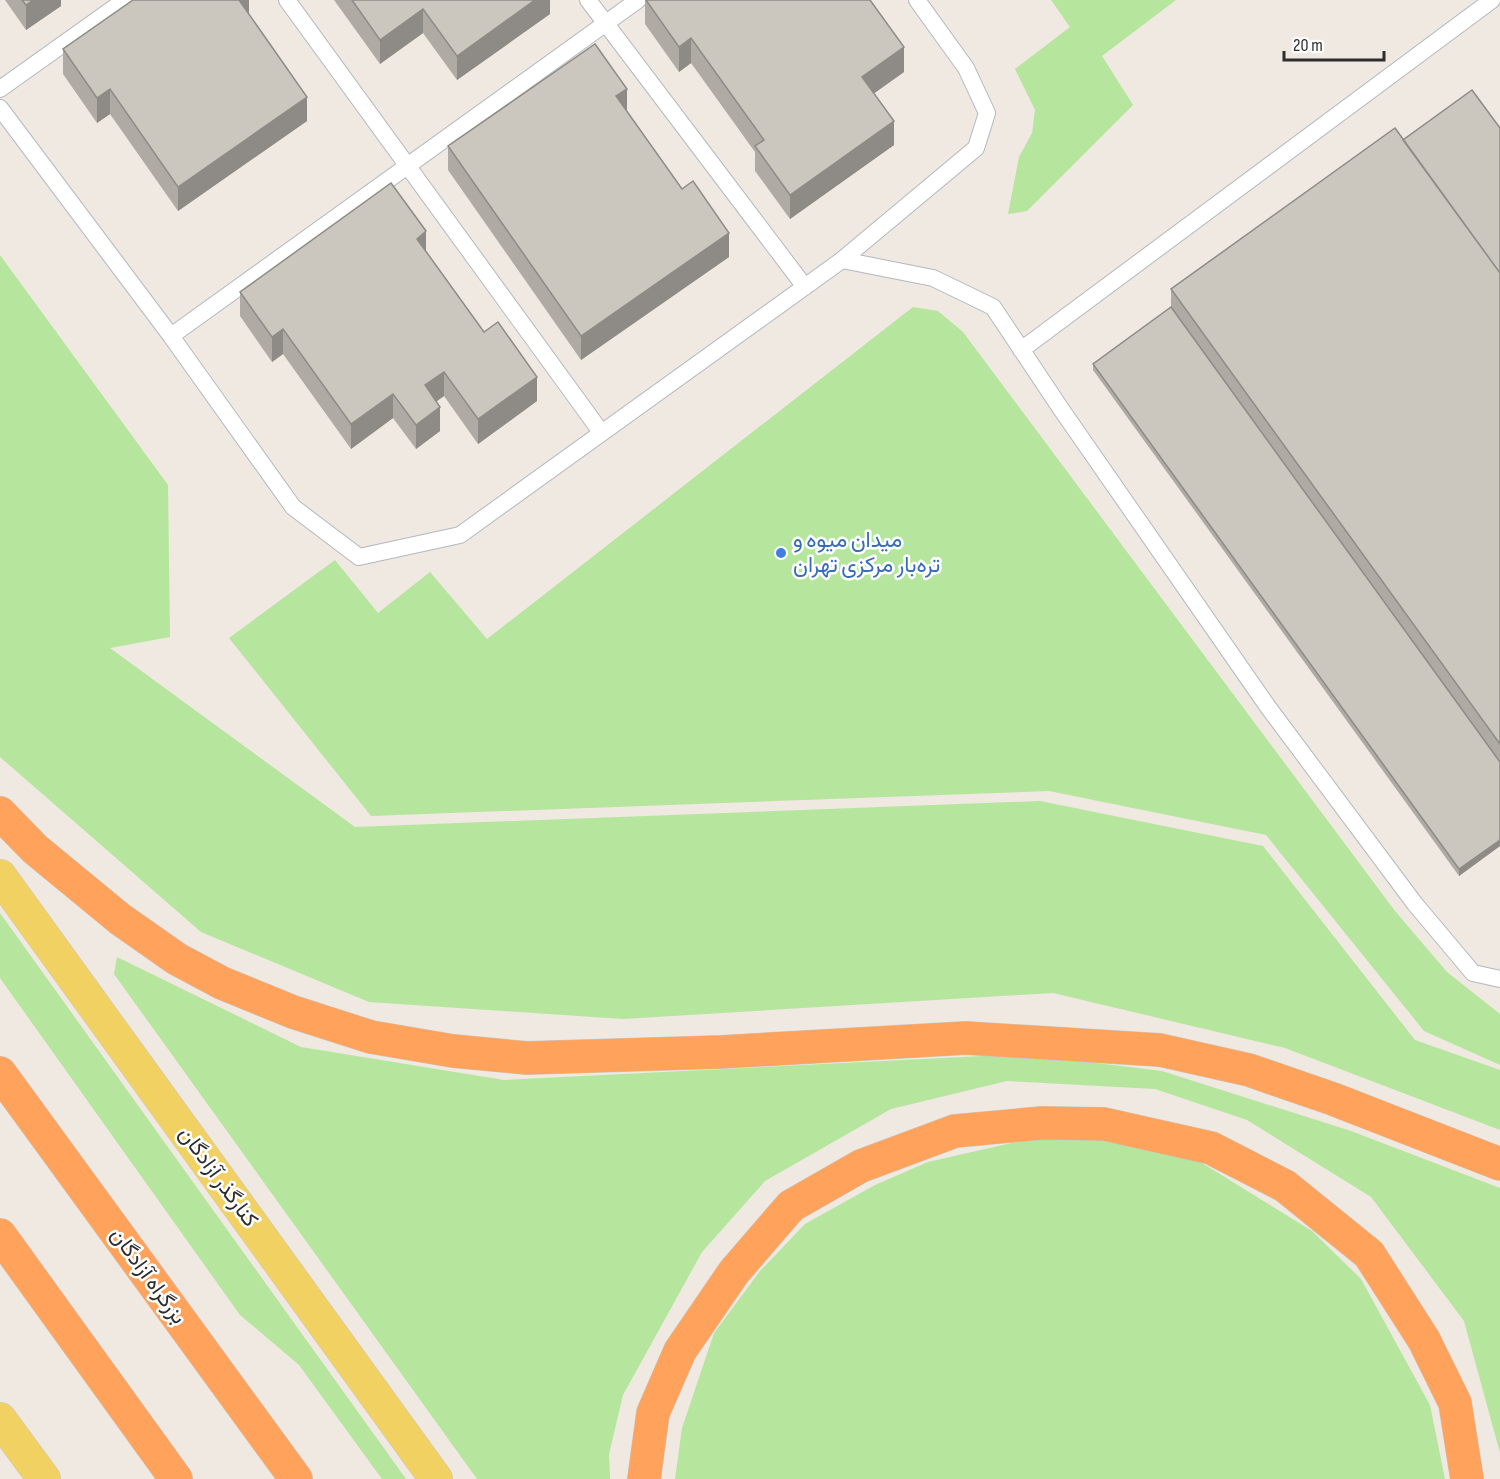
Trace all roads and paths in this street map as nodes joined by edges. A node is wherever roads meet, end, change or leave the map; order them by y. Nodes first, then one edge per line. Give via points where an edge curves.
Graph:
1 (125, 0) edge
2 (286, 0) edge
3 (588, 0) edge
4 (638, 0) edge
5 (917, 0) edge
6 (1493, 0) edge
7 (1500, 8) edge
8 (605, 24) junction
9 (0, 89) edge
10 (0, 108) edge
11 (407, 166) junction
12 (842, 260) junction
13 (805, 287) junction
14 (171, 336) junction
15 (1021, 350) junction
16 (601, 432) junction
17 (0, 813) edge
18 (0, 876) edge
19 (1500, 979) edge
20 (0, 1073) edge
21 (1500, 1164) edge
22 (0, 1235) edge
23 (0, 1419) edge
24 (44, 1479) edge
25 (176, 1479) edge
26 (296, 1479) edge
27 (435, 1479) edge
28 (644, 1479) edge
29 (1467, 1479) edge

1 - 9 lane
2 - 11 lane
3 - 8 lane
4 - 8 lane
5 - 12 lane via 966,68 987,112 976,148
6 - 7 lane
6 - 15 lane
8 - 11 lane
8 - 13 lane
10 - 14 lane
11 - 14 lane
11 - 16 lane
12 - 13 lane
12 - 15 lane via 933,278 993,307
13 - 16 lane
14 - 16 lane via 293,507 359,557 460,535
15 - 19 lane via 1268,706 1415,904 1473,973
17 - 21 highway via 35,849 120,919 177,959 222,983 293,1012 371,1036 453,1051 527,1058 966,1038 1160,1050 1249,1070
18 - 27 main road, کنارگذر آزادگان
20 - 26 highway, بزرگراه آزادگان
22 - 25 highway
23 - 24 main road
28 - 29 highway via 653,1413 680,1351 734,1272 791,1206 861,1166 955,1131 1042,1124 1104,1124 1211,1148 1285,1186 1369,1254 1424,1340 1455,1403

